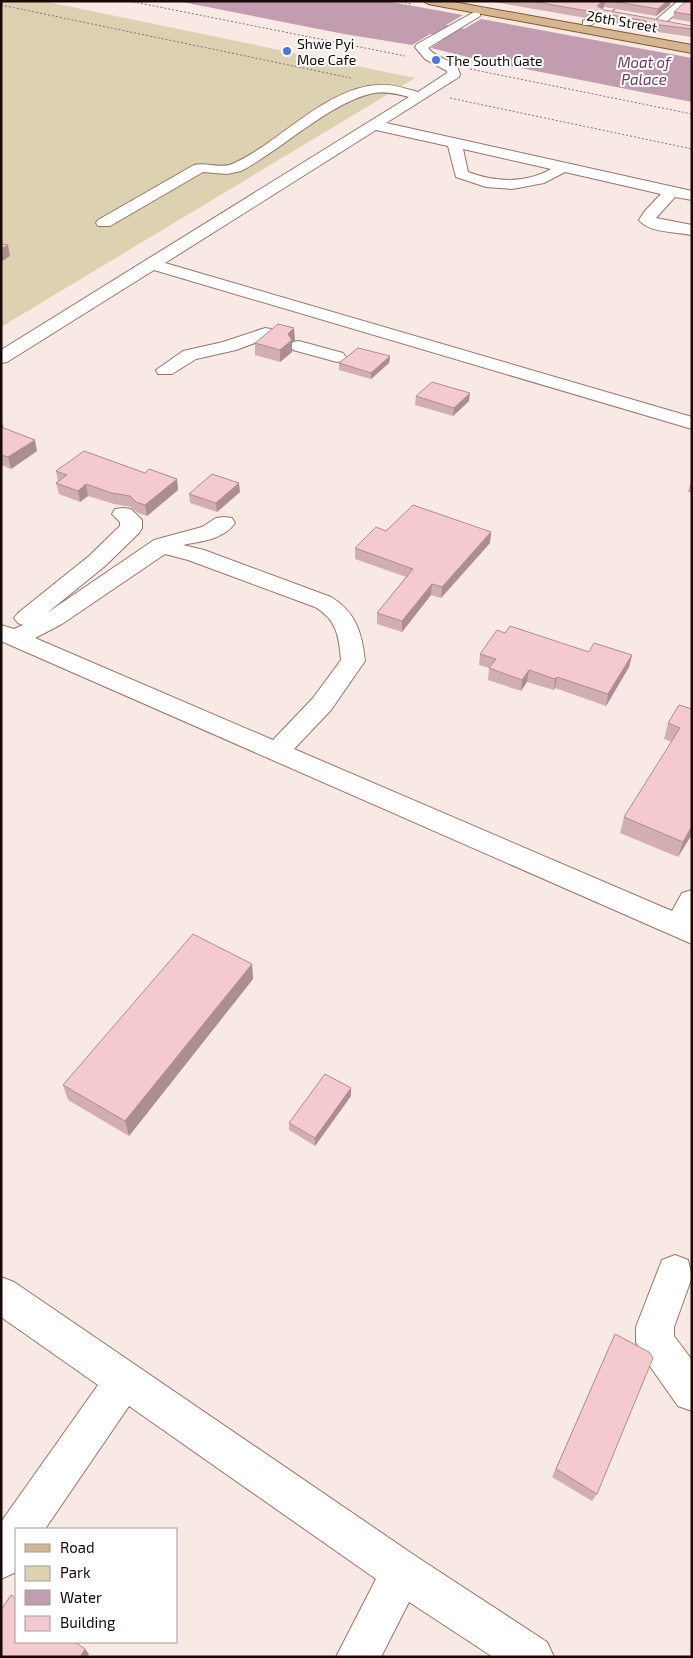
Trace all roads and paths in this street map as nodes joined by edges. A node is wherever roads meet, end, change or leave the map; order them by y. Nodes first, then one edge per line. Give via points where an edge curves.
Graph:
1 (428, 1) edge
2 (466, 1) edge
3 (621, 1) edge
4 (685, 1) edge
5 (1, 5) edge
6 (485, 8) edge
7 (604, 12) junction
8 (623, 15) edge
9 (587, 23) junction
10 (676, 24) edge
11 (692, 42) edge
12 (692, 49) edge
13 (357, 79) dead end
14 (422, 95) junction
15 (374, 126) junction
16 (455, 144) junction
17 (692, 148) edge
18 (562, 168) junction
19 (671, 192) junction
20 (692, 196) edge
21 (104, 224) dead end
22 (692, 230) edge
23 (152, 264) junction
24 (263, 297) junction
25 (299, 346) dead end
26 (336, 357) dead end
27 (1, 358) edge
28 (165, 370) dead end
29 (692, 424) edge
30 (123, 514) dead end
31 (224, 523) dead end
32 (161, 546) junction
33 (7, 635) edge
34 (276, 752) junction
35 (692, 901) edge
36 (685, 929) edge
37 (675, 1273) dead end
38 (1, 1295) edge
39 (124, 1380) junction
40 (692, 1392) edge
41 (22, 1528) edge
42 (15, 1537) edge
43 (1, 1558) edge
44 (402, 1572) junction
45 (358, 1657) edge
46 (532, 1657) edge

1 - 6 main road, 26th Street
2 - 6 main road, 26th Street
3 - 7 street
4 - 10 street via 655,21
5 - 13 path
6 - 9 main road, 26th Street
6 - 12 main road, 26th Street
6 - 14 street via 421,46 429,56 454,72
7 - 8 street
7 - 9 street
9 - 11 main road, 26th Street
14 - 15 street
14 - 17 path
14 - 21 street via 382,88 348,97 276,146 235,169 199,168
15 - 16 street
15 - 23 street
16 - 18 street
16 - 18 street via 461,174 489,183 534,182
18 - 19 street
19 - 20 street
19 - 22 street via 647,220
23 - 24 street
23 - 27 street
24 - 28 street via 258,315 270,336 196,351 183,356
24 - 29 street
25 - 26 street
30 - 33 street via 131,520 131,528
31 - 32 street via 214,532 171,540
32 - 33 street via 54,619
32 - 34 street via 279,585 337,611 352,645 353,661 322,704
33 - 34 street
34 - 36 street
35 - 36 street
37 - 40 street via 655,1327 655,1342
38 - 39 street
39 - 41 street
39 - 44 street
42 - 43 street
44 - 45 street
44 - 46 street

